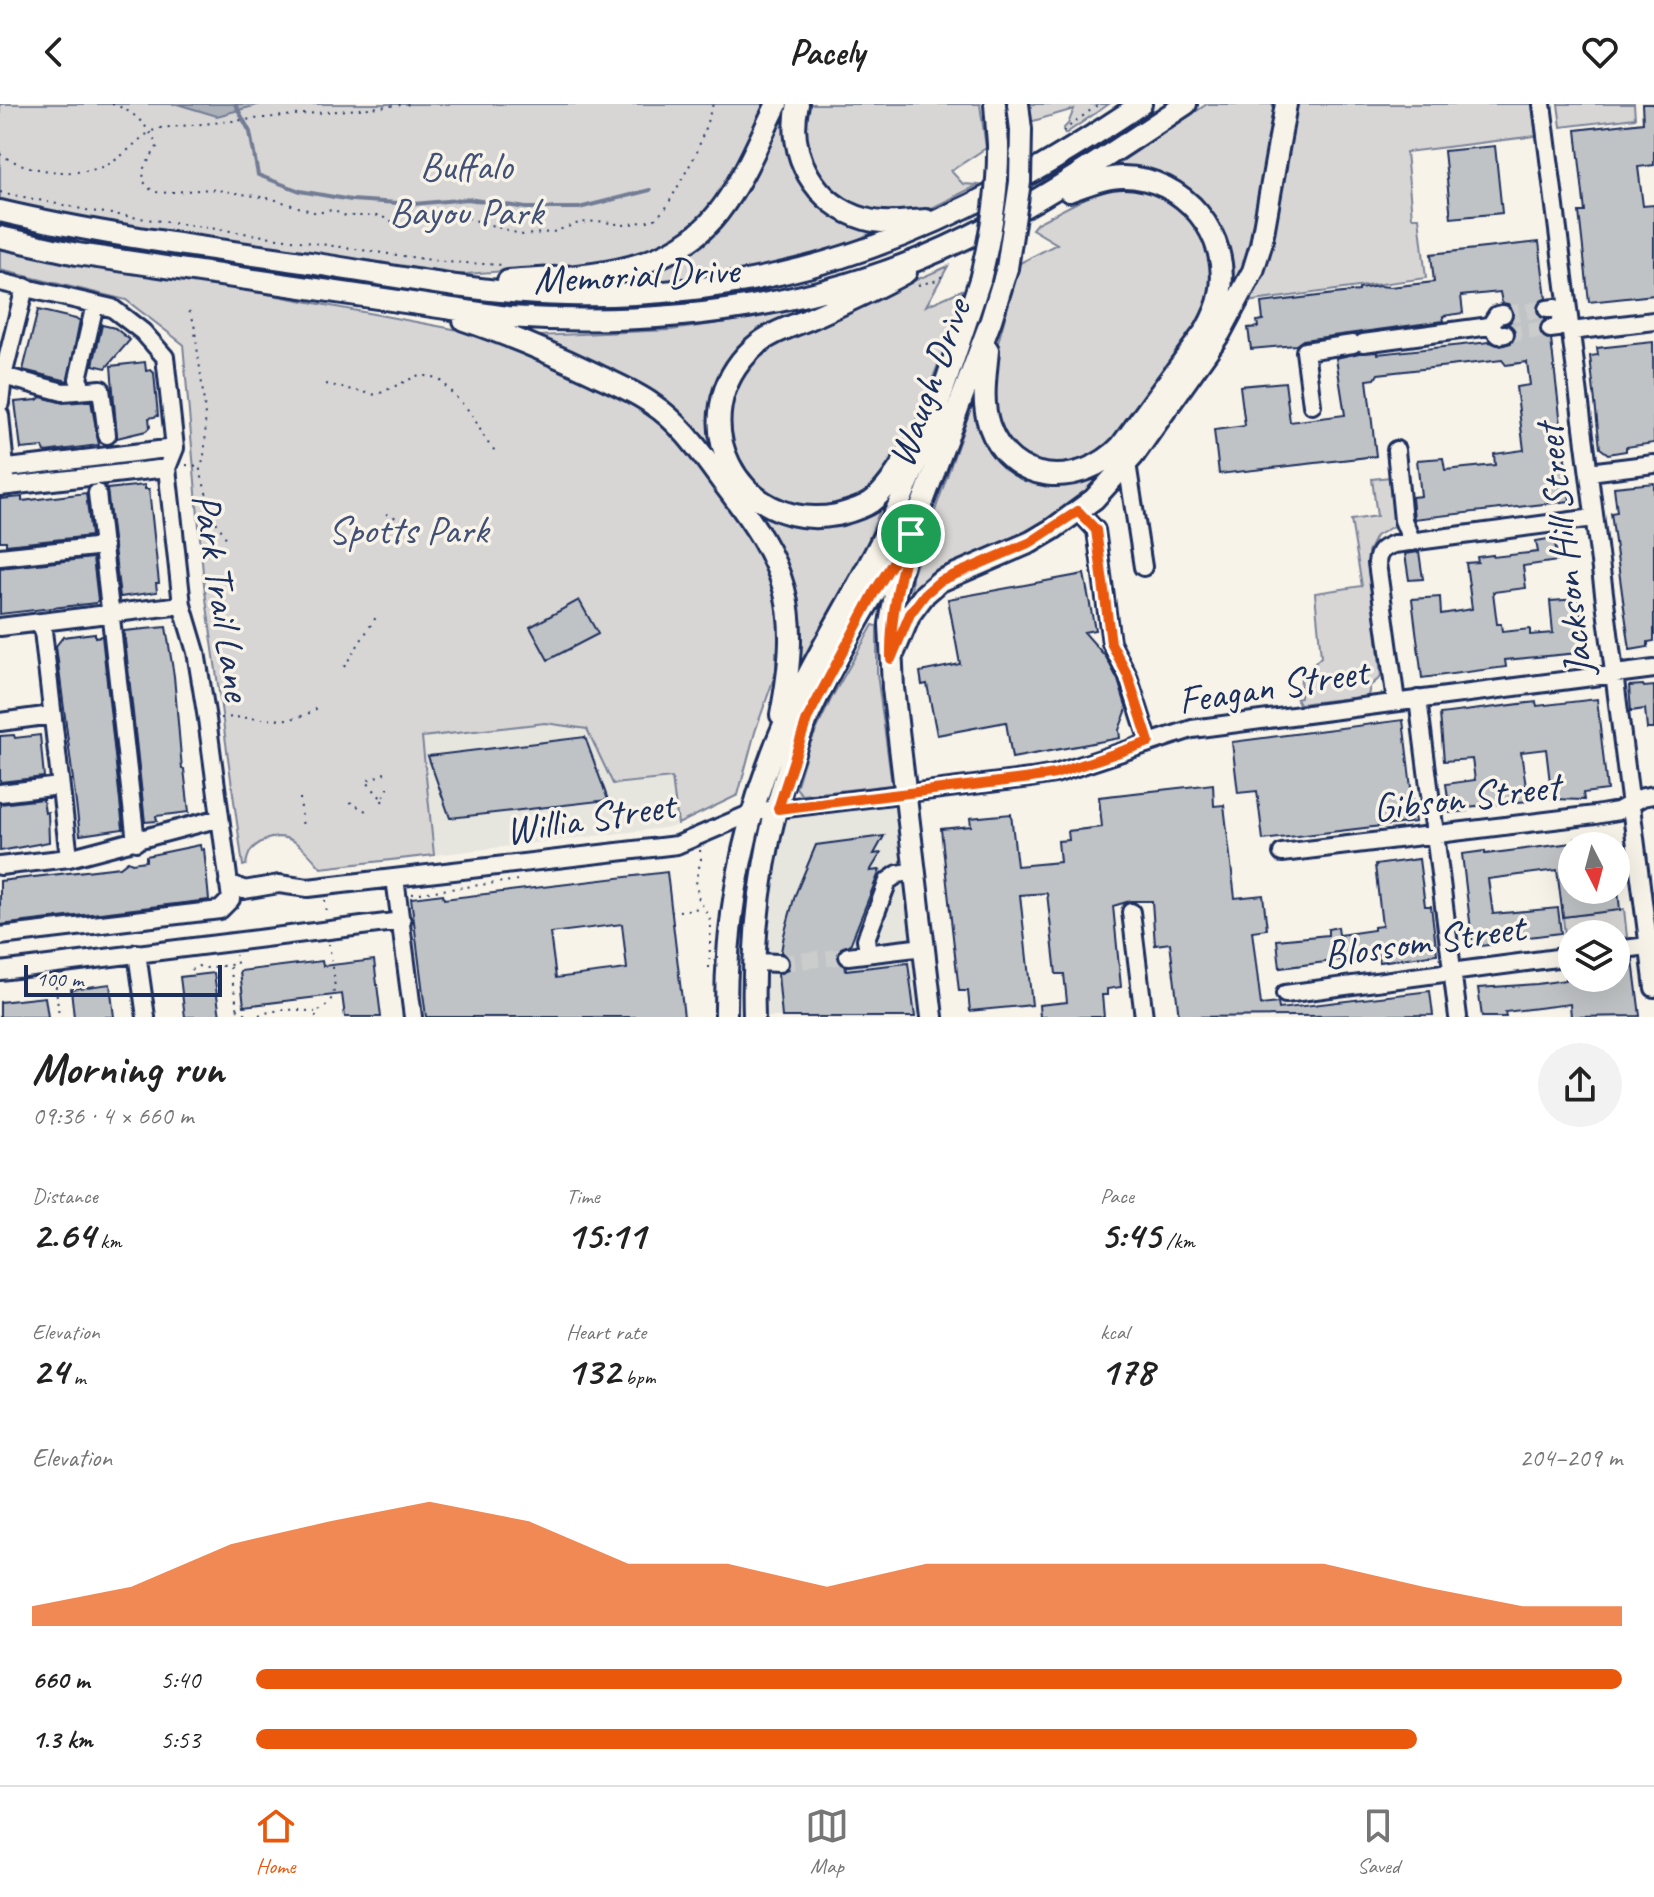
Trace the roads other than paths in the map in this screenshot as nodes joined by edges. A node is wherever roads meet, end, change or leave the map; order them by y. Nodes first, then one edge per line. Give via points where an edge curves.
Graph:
1 (777, 104) edge
2 (798, 104) edge
3 (1018, 104) edge
4 (1186, 104) edge
5 (1286, 104) edge
6 (1542, 104) edge
7 (1136, 106) edge
8 (994, 107) edge
9 (1031, 204) junction
10 (0, 211) edge
11 (946, 218) junction
12 (0, 237) edge
13 (966, 238) junction
14 (0, 282) edge
15 (452, 285) junction
16 (25, 287) junction
17 (95, 304) junction
18 (419, 304) junction
19 (991, 320) junction
20 (1559, 321) junction
21 (1654, 321) edge
22 (1505, 334) tunnel mouth
23 (3, 376) junction
24 (83, 390) junction
25 (0, 403) edge
26 (1312, 405) dead end
27 (0, 415) edge
28 (928, 426) junction
29 (107, 435) dead end
30 (1396, 450) dead end
31 (170, 459) junction
32 (1127, 463) junction
33 (1654, 464) edge
34 (2, 469) edge
35 (1589, 472) junction
36 (4, 486) edge
37 (97, 493) dead end
38 (1078, 511) junction
39 (1594, 518) junction
40 (911, 534) junction
41 (1412, 542) junction
42 (104, 546) junction
43 (0, 557) edge
44 (1143, 567) dead end
45 (182, 605) junction
46 (111, 613) junction
47 (42, 622) junction
48 (0, 627) edge
49 (891, 659) junction
50 (1654, 669) edge
51 (1613, 676) junction
52 (1418, 699) junction
53 (1396, 702) junction
54 (52, 715) junction
55 (0, 722) edge
56 (1149, 742) junction
57 (773, 754) junction
58 (60, 786) junction
59 (0, 793) edge
60 (907, 794) junction
61 (1654, 795) edge
62 (1631, 804) junction
63 (778, 809) junction
64 (754, 812) junction
65 (220, 818) junction
66 (1436, 835) junction
67 (136, 842) junction
68 (1282, 853) dead end
69 (69, 858) junction
70 (0, 866) edge
71 (916, 871) junction
72 (395, 878) junction
73 (228, 882) junction
74 (1131, 912) dead end
75 (402, 921) junction
76 (0, 936) edge
77 (1648, 946) junction
78 (924, 947) junction
79 (1630, 948) edge
80 (137, 953) junction
81 (868, 953) junction
82 (848, 956) tunnel mouth
83 (1558, 958) edge
84 (755, 962) junction
85 (779, 963) tunnel mouth
86 (1653, 969) edge
87 (0, 971) edge
88 (1452, 972) junction
89 (1654, 988) edge
90 (1285, 994) dead end
91 (726, 1013) edge
92 (754, 1013) edge
93 (146, 1017) edge
94 (413, 1017) edge
95 (932, 1017) edge
96 (1144, 1017) edge
97 (1458, 1017) edge

1 - 15 main road via 719,212 681,246 624,269 589,275
2 - 11 main road via 794,138 799,158 834,205 889,223
3 - 19 main road, Waugh Drive, bridge via 1019,194 1007,268
4 - 9 main road, Memorial Drive
5 - 32 main road via 1261,245 1247,283 1220,333
6 - 20 street, Jackson Hill Street
7 - 11 main road, Memorial Drive via 1058,158
8 - 28 main road, Waugh Drive, bridge via 994,215 980,280
9 - 13 main road, Memorial Drive
9 - 19 main road via 1121,177 1171,188 1193,205 1219,253 1222,275 1214,314 1115,453 1094,468 1058,476 1022,465 994,438 984,398
10 - 15 main road, Memorial Drive
11 - 15 main road, Memorial Drive via 827,263 723,286 578,295
12 - 18 main road, Memorial Drive via 77,254
13 - 18 main road, Memorial Drive via 835,287 684,316 563,321
13 - 28 main road via 877,289 756,345 729,379 718,421 726,459 742,483 764,503 805,518 850,512 870,502
14 - 16 street, Park Trail Lane
16 - 17 street, Park Trail Lane
16 - 23 street
17 - 24 street via 78,379
17 - 31 street, Park Trail Lane via 112,308 165,357
18 - 57 main road via 532,344 636,394 671,419 711,466 756,524 786,593 790,668
19 - 40 main road, Waugh Drive
20 - 21 street
20 - 35 street, Jackson Hill Street
22 - 26 street via 1499,335 1496,320 1305,351
23 - 24 street via 63,392
23 - 25 street
24 - 29 street via 101,389
27 - 34 street
28 - 57 main road via 893,518
30 - 41 street via 1403,520
31 - 34 street
31 - 36 street
31 - 45 street, Park Trail Lane
32 - 38 main road
32 - 44 street
33 - 35 street
34 - 36 street
35 - 39 street, Jackson Hill Street
37 - 42 street
38 - 49 main road via 1031,542 940,581 910,614
38 - 56 street via 1096,530 1111,643 1128,676
39 - 41 street
39 - 51 street, Jackson Hill Street
40 - 49 main road, Waugh Drive via 890,624
40 - 63 main road via 807,719
41 - 53 street via 1394,544 1378,555
42 - 43 street
42 - 46 street
45 - 46 street
45 - 65 street, Park Trail Lane via 196,652
46 - 47 street
46 - 67 street
47 - 48 street
47 - 54 street
49 - 60 main road, Waugh Drive
50 - 51 street, Feagan Street
51 - 52 street, Feagan Street
51 - 62 street, Jackson Hill Street
52 - 53 street, Feagan Street
52 - 66 street
53 - 56 street, Feagan Street via 1232,722
54 - 55 street
54 - 58 street
56 - 60 street, Feagan Street via 1055,774
57 - 64 main road
58 - 59 street
58 - 69 street
60 - 63 street, Willia Street
60 - 71 main road, Waugh Drive
61 - 62 street, Gibson Street
62 - 66 street, Gibson Street via 1595,815
62 - 77 street, Jackson Hill Street
63 - 64 street, Willia Street
63 - 84 main road via 760,894
64 - 72 street, Willia Street via 677,845
64 - 91 main road via 730,921
65 - 67 street
65 - 73 street, Park Trail Lane
66 - 68 street, Gibson Street
66 - 88 street
67 - 69 street
69 - 70 street
71 - 78 main road, Waugh Drive
71 - 81 street via 888,881 866,939
72 - 73 street, Willia Street via 244,890
72 - 75 street
73 - 76 street via 231,899 220,910
74 - 96 street
75 - 80 street
75 - 94 street
77 - 79 street
77 - 86 street, Jackson Hill Street
78 - 81 street
78 - 95 main road, Waugh Drive
80 - 87 street
80 - 93 street
81 - 82 street
83 - 88 street, Blossom Street
84 - 85 street
84 - 92 main road
86 - 89 street, Jackson Hill Street
88 - 90 street, Blossom Street
88 - 97 street
91 - 92 main road

